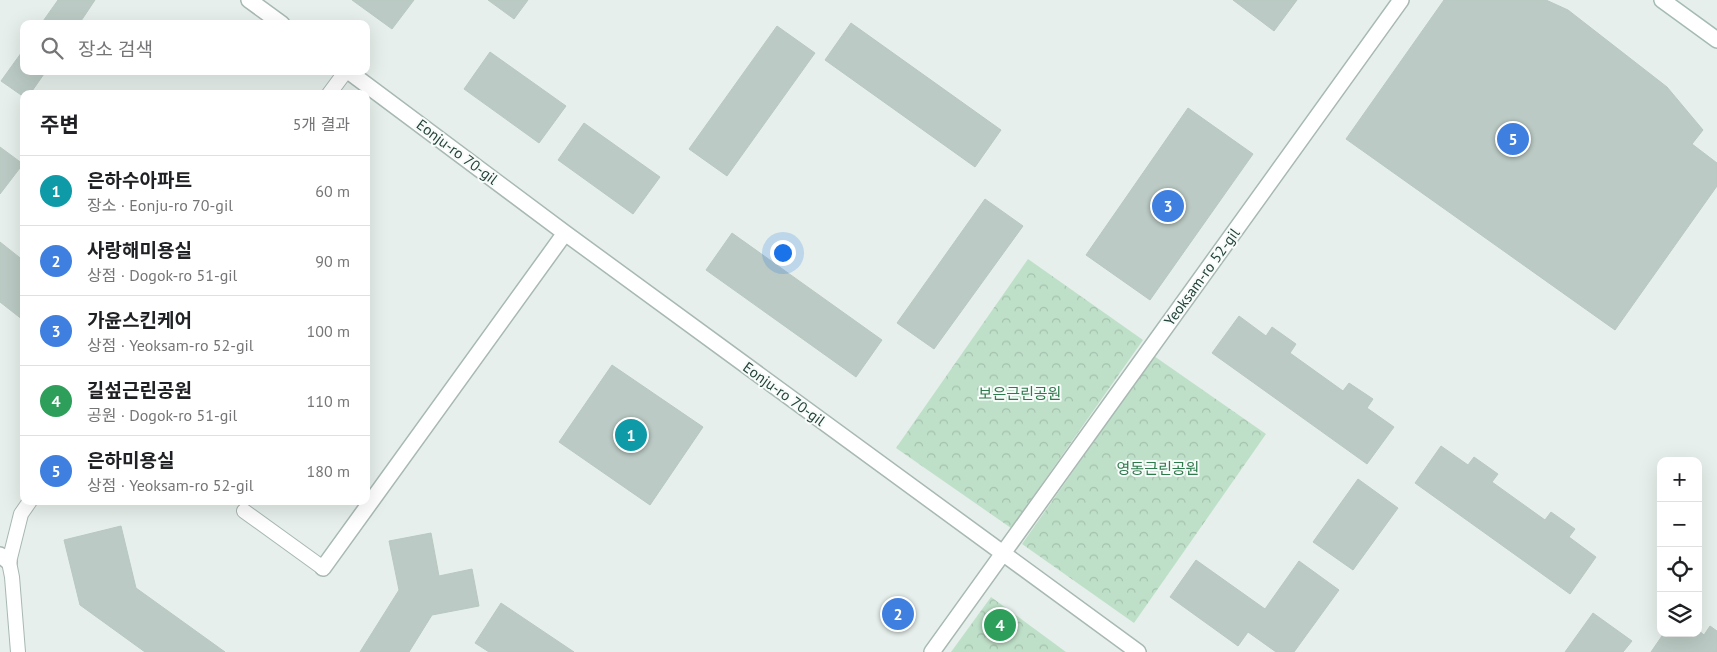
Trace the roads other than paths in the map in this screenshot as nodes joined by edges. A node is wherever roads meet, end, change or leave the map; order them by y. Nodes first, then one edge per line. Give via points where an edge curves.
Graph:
1 (249, 0) edge
2 (1401, 0) edge
3 (1662, 0) edge
4 (276, 20) edge
5 (1717, 40) edge
6 (344, 75) edge
7 (352, 75) edge
8 (332, 90) edge
9 (565, 234) junction
10 (370, 503) edge
11 (27, 505) edge
12 (369, 505) edge
13 (244, 511) dead end
14 (1002, 554) junction
15 (4, 559) edge
16 (323, 568) joint
17 (18, 652) edge
18 (932, 652) edge
19 (1138, 652) edge

1 - 4 street
2 - 14 street, Yeoksam-ro 52-gil
3 - 5 street
6 - 8 lane
7 - 9 street, Eonju-ro 70-gil
9 - 10 street
9 - 14 street, Eonju-ro 70-gil
11 - 15 lane
12 - 16 street
13 - 16 lane
14 - 18 street, Yeoksam-ro 52-gil
14 - 19 street, Eonju-ro 70-gil
15 - 17 lane via 12,577

